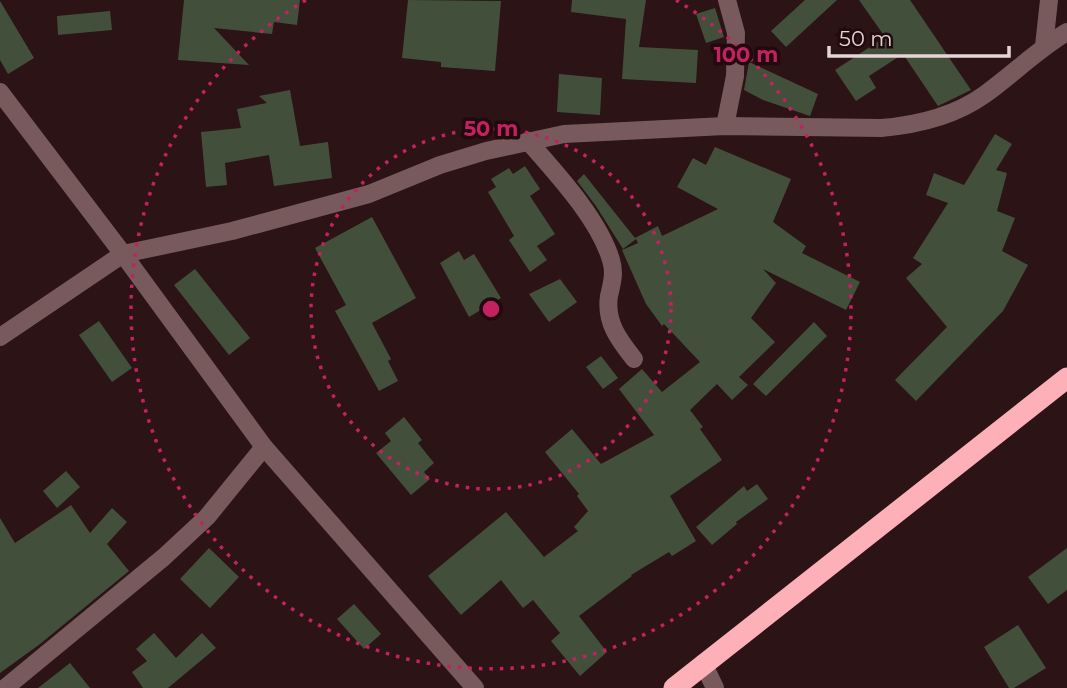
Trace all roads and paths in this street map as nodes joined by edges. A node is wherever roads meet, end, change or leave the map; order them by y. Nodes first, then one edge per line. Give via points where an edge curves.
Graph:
1 (727, 0) edge
2 (1049, 0) edge
3 (1067, 32) edge
4 (1044, 46) junction
5 (0, 92) edge
6 (725, 125) junction
7 (528, 141) junction
8 (123, 254) junction
9 (0, 337) edge
10 (634, 359) dead end
11 (1067, 379) edge
12 (264, 447) junction
13 (703, 663) junction
14 (5, 688) edge
15 (475, 688) edge
16 (674, 688) edge
17 (715, 688) edge

1 - 6 street via 736,33 735,76
2 - 4 street
3 - 4 street
4 - 6 street via 982,96 928,121 881,128
5 - 8 street
6 - 7 street via 564,134
7 - 8 street via 440,165 369,194
7 - 10 street via 601,236 614,276 609,317 614,333
8 - 9 street
8 - 12 street
11 - 13 highway
12 - 14 street via 207,517
12 - 15 street
13 - 16 highway
13 - 17 street

